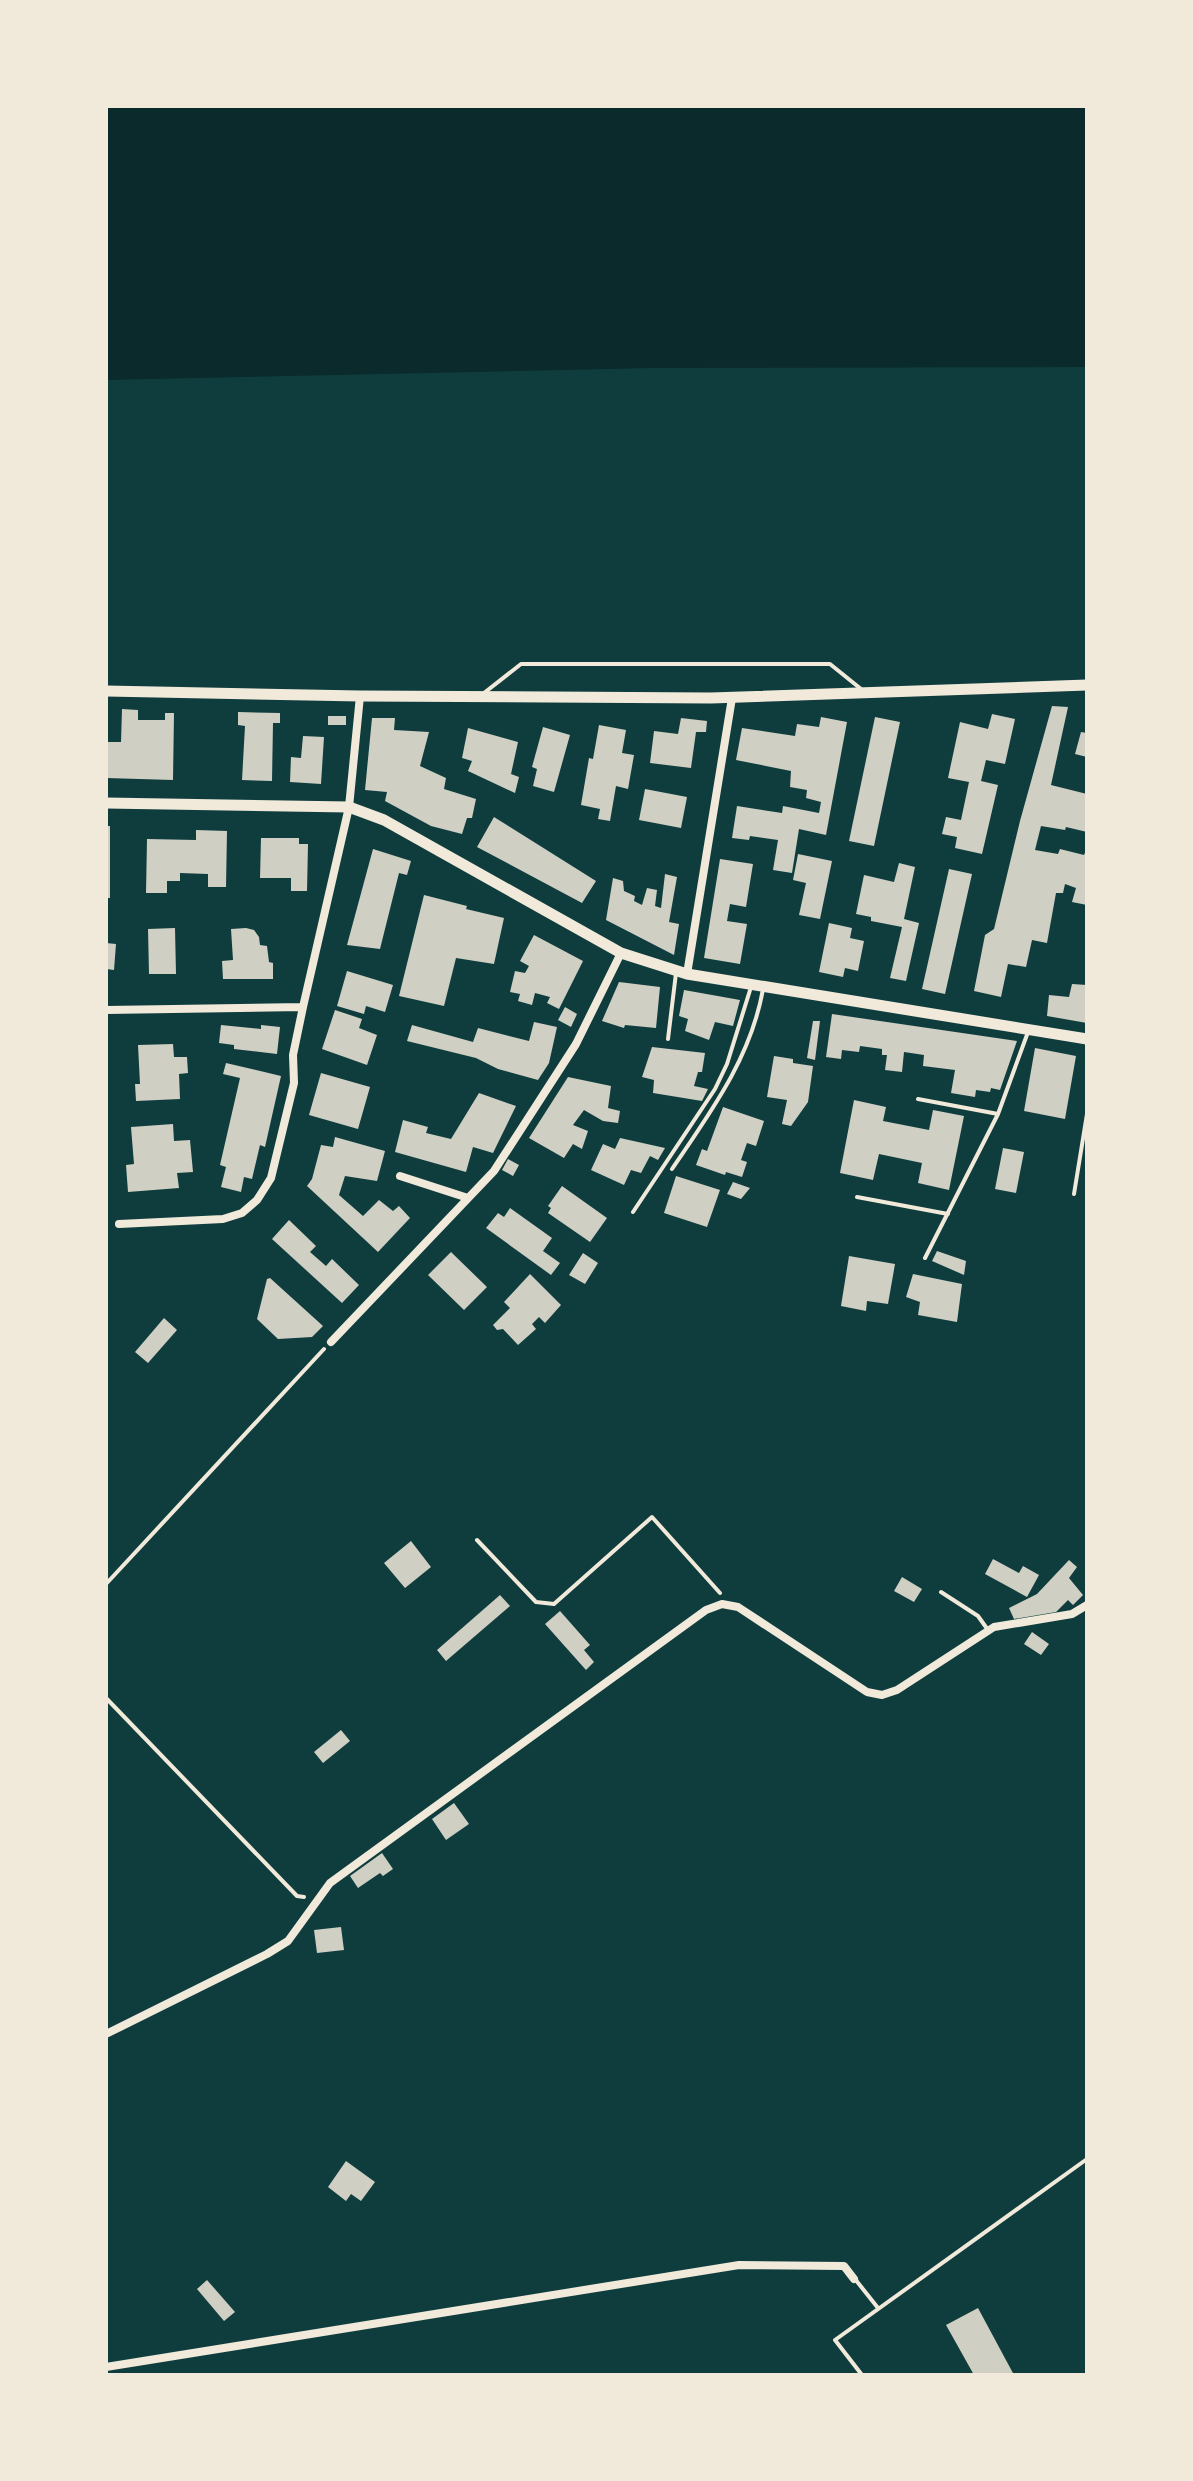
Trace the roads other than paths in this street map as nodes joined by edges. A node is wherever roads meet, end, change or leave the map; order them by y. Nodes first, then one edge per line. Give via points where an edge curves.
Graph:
1 (1087, 685) edge
2 (106, 691) edge
3 (866, 693) junction
4 (360, 696) junction
5 (479, 697) junction
6 (732, 698) junction
7 (106, 803) edge
8 (349, 807) junction
9 (621, 953) junction
10 (682, 973) junction
11 (758, 986) junction
12 (303, 1007) junction
13 (106, 1010) edge
14 (1029, 1029) junction
15 (668, 1039) dead end
16 (1087, 1039) edge
17 (918, 1099) dead end
18 (998, 1114) junction
19 (1087, 1114) edge
20 (672, 1169) dead end
21 (400, 1176) dead end
22 (1074, 1194) dead end
23 (857, 1197) dead end
24 (468, 1198) junction
25 (633, 1212) dead end
26 (948, 1214) junction
27 (119, 1224) dead end
28 (925, 1258) dead end
29 (331, 1342) road end
30 (941, 1592) dead end
31 (1087, 1605) edge
32 (988, 1630) junction
33 (106, 2034) edge
34 (1087, 2159) edge
35 (854, 2279) joint
36 (878, 2308) junction
37 (106, 2367) edge
38 (862, 2375) edge

1 - 3 street
2 - 4 street
3 - 5 lane via 830,664 521,664
3 - 6 street
4 - 5 street
4 - 8 street
5 - 6 street
6 - 10 street
7 - 8 street
8 - 9 street via 384,820
8 - 12 street
9 - 10 street
9 - 24 street via 576,1044 494,1171
10 - 11 street
10 - 15 lane
11 - 14 street
11 - 20 lane via 760,1004 724,1094
11 - 25 lane via 715,1089
12 - 13 street
12 - 27 street via 293,1055 294,1083 271,1178 257,1200 242,1213 223,1219
14 - 16 street
14 - 18 lane
17 - 18 lane
18 - 26 lane
19 - 22 lane
21 - 24 street
23 - 26 lane
24 - 29 street
26 - 28 lane
30 - 32 lane via 978,1616
31 - 32 street via 1072,1614
32 - 33 street via 882,1695 867,1692 738,1607 722,1604 706,1610 330,1883 288,1941
34 - 36 lane
35 - 36 lane
35 - 37 street via 844,2266 739,2265
36 - 38 lane via 835,2340

